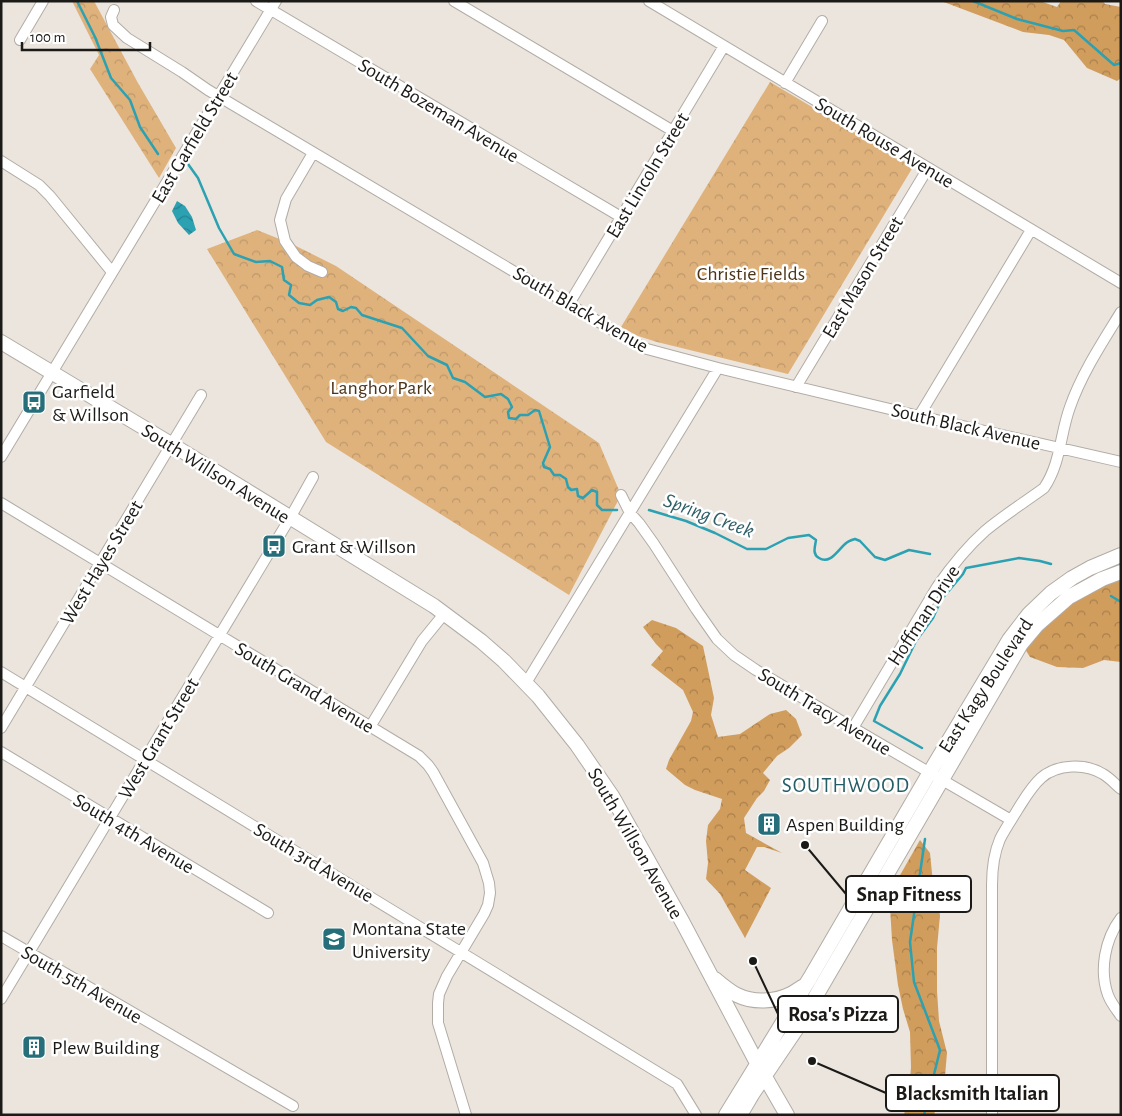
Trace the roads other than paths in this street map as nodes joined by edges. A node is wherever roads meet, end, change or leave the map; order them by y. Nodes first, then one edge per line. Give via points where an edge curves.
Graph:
1 (43, 1) edge
2 (256, 1) edge
3 (454, 1) edge
4 (649, 1) edge
5 (273, 5) edge
6 (114, 10) dead end
7 (822, 21) dead end
8 (20, 40) dead end
9 (724, 46) junction
10 (785, 83) junction
11 (218, 96) junction
12 (673, 131) junction
13 (313, 153) junction
14 (1, 161) edge
15 (928, 168) junction
16 (621, 217) junction
17 (1030, 230) junction
18 (112, 272) junction
19 (322, 272) dead end
20 (1121, 284) edge
21 (569, 304) junction
22 (1121, 312) edge
23 (1, 342) edge
24 (718, 368) junction
25 (52, 372) junction
26 (796, 387) junction
27 (201, 395) dead end
28 (919, 416) junction
29 (171, 444) junction
30 (1060, 448) junction
31 (1, 457) edge
32 (1121, 462) edge
33 (313, 477) dead end
34 (621, 494) dead end
35 (1, 503) edge
36 (630, 513) junction
37 (290, 518) junction
38 (1121, 555) edge
39 (100, 563) junction
40 (1121, 572) edge
41 (444, 614) junction
42 (220, 635) junction
43 (1, 672) edge
44 (526, 683) junction
45 (26, 687) junction
46 (370, 727) junction
47 (1, 728) edge
48 (853, 728) junction
49 (1, 752) edge
50 (144, 759) junction
51 (930, 772) junction
52 (942, 780) junction
53 (1121, 789) edge
54 (109, 818) junction
55 (1011, 820) junction
56 (268, 913) dead end
57 (1121, 918) edge
58 (1, 936) edge
59 (461, 951) junction
60 (29, 952) junction
61 (710, 975) junction
62 (807, 984) junction
63 (1, 999) edge
64 (1121, 1016) edge
65 (757, 1063) junction
66 (764, 1076) junction
67 (293, 1106) dead end
68 (466, 1115) edge
69 (696, 1115) edge
70 (726, 1115) edge
71 (740, 1115) edge
72 (787, 1115) edge
73 (992, 1115) edge

1 - 8 street
2 - 5 street, South Bozeman Avenue
3 - 12 street
4 - 9 street, South Rouse Avenue
5 - 11 street, East Garfield Street
5 - 16 street, South Bozeman Avenue
6 - 11 street, South Black Avenue via 111,17 113,25 127,38
7 - 10 street
9 - 10 street, South Rouse Avenue
9 - 12 street, East Lincoln Street
10 - 15 street, South Rouse Avenue
11 - 13 street, South Black Avenue
11 - 18 street, East Garfield Street
12 - 16 street, East Lincoln Street
13 - 19 street via 286,199 280,220 284,241 296,257
13 - 21 street, South Black Avenue
14 - 18 street via 39,185
15 - 17 street, South Rouse Avenue
15 - 26 street, East Mason Street
16 - 21 street, East Lincoln Street
17 - 20 street, South Rouse Avenue
17 - 28 street
18 - 25 street, East Garfield Street
21 - 24 street, South Black Avenue via 647,349
22 - 30 street, Hoffman Drive via 1075,393
23 - 25 main road, South Willson Avenue
24 - 26 street, South Black Avenue
24 - 36 street
25 - 29 main road, South Willson Avenue
25 - 31 street, East Garfield Street
26 - 28 street, South Black Avenue
27 - 29 street, West Hayes Street
28 - 30 street, South Black Avenue
29 - 37 main road, South Willson Avenue
29 - 39 street, West Hayes Street
30 - 32 street, South Black Avenue
30 - 48 street, Hoffman Drive via 1051,479 1044,488 987,530 937,586
33 - 37 street, West Grant Street
34 - 36 street, South Tracy Avenue
35 - 39 street, South Grand Avenue
36 - 44 street
36 - 48 street, South Tracy Avenue via 717,639 756,670
37 - 41 main road, South Willson Avenue
37 - 42 street, West Grant Street
38 - 51 main road, East Kagy Boulevard via 1072,578 1029,614 1009,640
39 - 42 street, South Grand Avenue
39 - 45 street, West Hayes Street
40 - 52 main road, East Kagy Boulevard via 1069,597 1036,625 1021,644
41 - 44 main road, South Willson Avenue via 481,641
41 - 46 street via 422,641
42 - 46 street, South Grand Avenue
42 - 50 street, West Grant Street
43 - 45 street, South 3rd Avenue
44 - 61 main road, South Willson Avenue via 577,745 612,796
45 - 47 street, West Hayes Street
45 - 50 street, South 3rd Avenue
46 - 59 street, South Grand Avenue via 419,756 428,765 486,872 490,893 488,905
48 - 51 street, South Tracy Avenue
49 - 54 street, South 4th Avenue
50 - 54 street, West Grant Street
50 - 59 street, South 3rd Avenue
51 - 52 street, South Tracy Avenue
51 - 62 main road, East Kagy Boulevard
52 - 55 street, South Tracy Avenue
52 - 66 main road, East Kagy Boulevard via 799,1025
53 - 55 street via 1092,769 1059,768 1034,785
54 - 56 street, South 4th Avenue
54 - 60 street, West Grant Street
55 - 73 street via 996,850 992,873
57 - 64 street via 1107,946 1104,969 1108,995
58 - 60 street, South 5th Avenue
59 - 68 street, South Grand Avenue via 439,994 437,1012
59 - 69 street, South 3rd Avenue via 677,1084
60 - 63 street, West Grant Street
60 - 67 street, South 5th Avenue
61 - 62 main road via 738,996 761,1001 791,994
61 - 65 main road, South Willson Avenue
62 - 65 main road, East Kagy Boulevard
65 - 66 main road
65 - 70 main road, East Kagy Boulevard
66 - 71 main road, East Kagy Boulevard
66 - 72 main road

